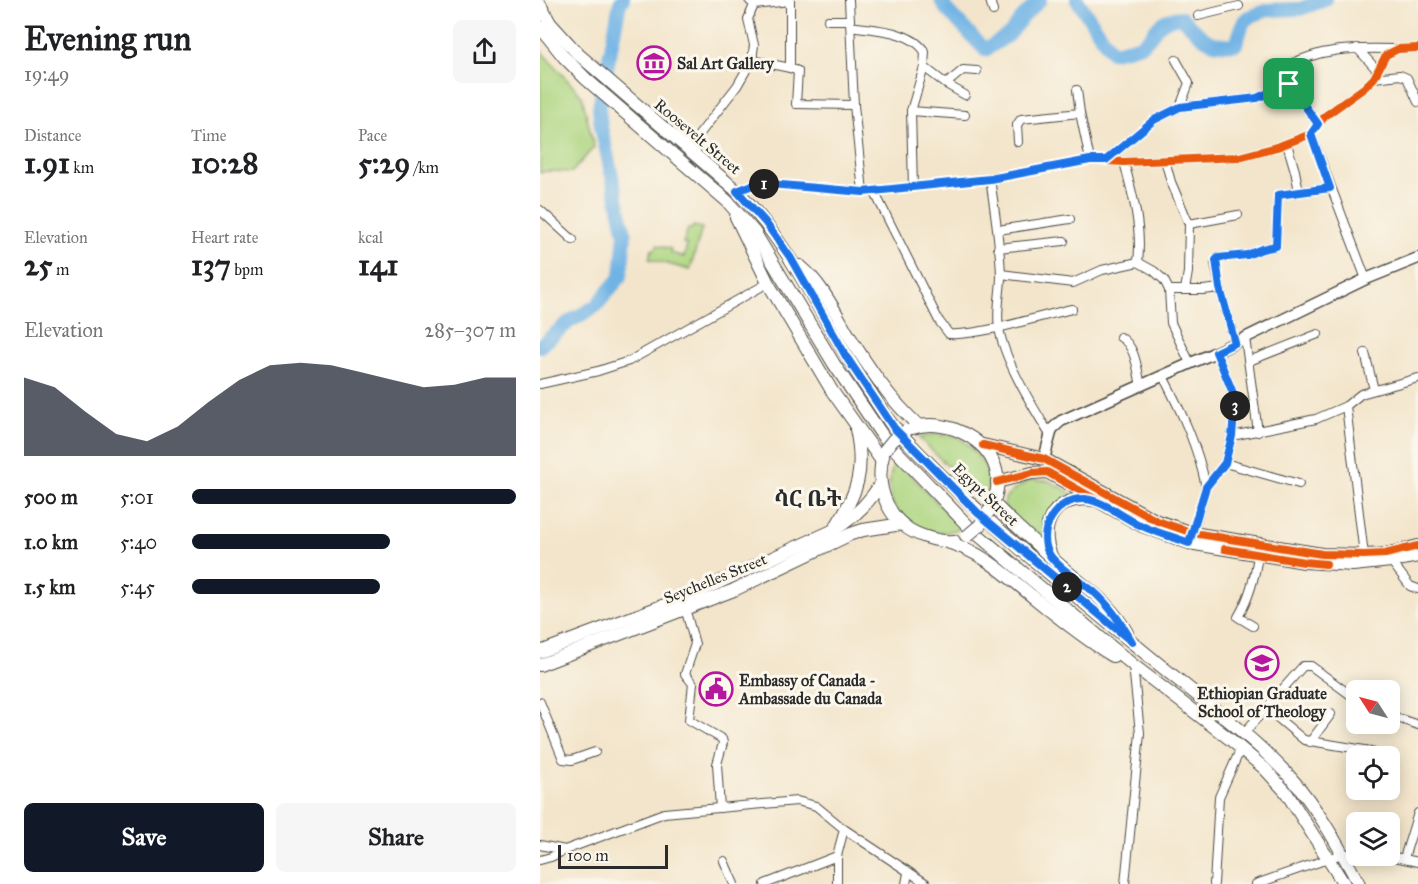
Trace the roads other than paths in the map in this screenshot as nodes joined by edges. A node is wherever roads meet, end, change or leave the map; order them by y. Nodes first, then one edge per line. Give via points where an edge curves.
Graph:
1 (546, 0) edge
2 (790, 0) edge
3 (849, 0) edge
4 (990, 0) edge
5 (752, 3) edge
6 (540, 5) edge
7 (1239, 5) edge
8 (993, 11) dead end
9 (1198, 16) dead end
10 (828, 20) dead end
11 (850, 23) junction
12 (545, 25) edge
13 (1357, 48) junction
14 (1418, 48) edge
15 (1398, 49) junction
16 (752, 60) junction
17 (1176, 60) dead end
18 (924, 67) junction
19 (790, 68) junction
20 (1377, 70) junction
21 (977, 71) dead end
22 (1374, 78) junction
23 (946, 84) junction
24 (1289, 84) junction
25 (1077, 90) dead end
26 (965, 95) dead end
27 (1418, 102) edge
28 (854, 105) junction
29 (1180, 107) junction
30 (912, 111) junction
31 (1080, 113) junction
32 (965, 116) dead end
33 (1318, 124) junction
34 (1311, 134) junction
35 (1018, 142) dead end
36 (1287, 144) junction
37 (688, 149) junction
38 (1090, 160) junction
39 (1106, 160) junction
40 (1165, 160) junction
41 (1124, 162) junction
42 (990, 179) junction
43 (913, 187) junction
44 (1330, 188) junction
45 (737, 191) junction
46 (874, 191) junction
47 (1299, 191) junction
48 (863, 192) junction
49 (734, 208) junction
50 (540, 210) edge
51 (1238, 215) dead end
52 (1070, 219) dead end
53 (1189, 224) junction
54 (998, 230) junction
55 (573, 240) dead end
56 (1064, 241) dead end
57 (998, 248) junction
58 (790, 257) junction
59 (1418, 258) edge
60 (1138, 262) junction
61 (1001, 274) junction
62 (1366, 279) junction
63 (768, 283) junction
64 (1220, 288) junction
65 (1169, 290) junction
66 (1185, 290) junction
67 (1072, 309) dead end
68 (998, 326) junction
69 (1318, 334) dead end
70 (1120, 337) dead end
71 (1240, 340) junction
72 (1216, 352) junction
73 (1365, 353) dead end
74 (1249, 361) junction
75 (1190, 363) junction
76 (1163, 376) junction
77 (1418, 378) edge
78 (540, 384) edge
79 (1141, 386) junction
80 (1374, 390) junction
81 (1346, 406) junction
82 (855, 426) junction
83 (919, 426) junction
84 (900, 429) junction
85 (1258, 432) junction
86 (1050, 435) junction
87 (1232, 436) junction
88 (983, 445) junction
89 (883, 449) junction
90 (1044, 459) junction
91 (1225, 463) junction
92 (997, 482) junction
93 (1299, 484) dead end
94 (880, 485) junction
95 (1206, 487) junction
96 (1094, 500) junction
97 (991, 507) junction
98 (902, 524) junction
99 (832, 531) junction
100 (1191, 538) junction
101 (947, 542) junction
102 (1418, 546) edge
103 (1258, 555) junction
104 (1364, 555) junction
105 (1051, 556) junction
106 (1418, 556) edge
107 (1315, 558) junction
108 (1391, 561) junction
109 (1418, 589) edge
110 (685, 608) junction
111 (1253, 626) dead end
112 (1132, 642) junction
113 (540, 652) edge
114 (1131, 664) junction
115 (540, 665) edge
116 (1346, 692) edge
117 (540, 702) edge
118 (1266, 708) junction
119 (1331, 714) dead end
120 (1400, 718) edge
121 (1418, 724) edge
122 (1244, 733) junction
123 (1310, 742) junction
124 (1346, 747) edge
125 (1241, 748) junction
126 (595, 752) dead end
127 (720, 808) junction
128 (1418, 813) edge
129 (844, 829) junction
130 (540, 844) edge
131 (565, 850) junction
132 (1342, 854) junction
133 (1346, 854) edge
134 (837, 856) junction
135 (1400, 858) edge
136 (1404, 858) junction
137 (1329, 859) junction
138 (540, 860) edge
139 (724, 861) dead end
140 (1418, 862) edge
141 (908, 873) junction
142 (734, 884) edge
143 (765, 884) edge
144 (837, 884) edge
145 (906, 884) edge
146 (927, 884) edge
147 (1125, 884) edge
148 (1214, 884) edge
149 (1256, 884) edge
150 (1344, 884) edge
151 (1359, 884) edge

1 - 12 main road
2 - 5 street
2 - 19 street
3 - 11 street
4 - 8 street
5 - 16 street via 748,19 754,45
6 - 12 main road, Roosevelt Street
7 - 9 street
10 - 11 street
11 - 18 street via 910,39 925,52
11 - 28 street
12 - 37 main road, Roosevelt Street
12 - 49 main road, Roosevelt Street via 564,57 586,79
13 - 15 street
13 - 20 street
13 - 24 street via 1322,52 1284,67 1281,76
14 - 15 street
15 - 20 street via 1386,55
16 - 19 street
16 - 37 street via 737,86
17 - 29 street via 1189,83
18 - 23 street
18 - 30 street
19 - 28 street via 798,72 796,104
20 - 22 street
21 - 23 street via 963,70
22 - 27 street via 1407,78
22 - 33 street
23 - 26 street
24 - 29 street via 1250,100
24 - 33 street
25 - 31 street
28 - 48 street
29 - 39 street via 1154,120
30 - 32 street
30 - 43 street
31 - 35 street via 1021,119 1017,125
31 - 38 street
33 - 34 street
34 - 36 street
34 - 44 street
36 - 40 street via 1239,157
36 - 47 street
37 - 45 main road, Roosevelt Street
38 - 39 street
38 - 42 street
39 - 41 street
40 - 41 street
40 - 53 street
41 - 60 street via 1137,216
42 - 43 street
42 - 54 street
43 - 46 street
44 - 47 street
44 - 62 street
45 - 48 street via 758,183
45 - 58 main road, Roosevelt Street
46 - 48 street
46 - 68 street via 945,331 957,334
47 - 64 street via 1278,195 1276,246 1216,260
49 - 63 main road
49 - 89 main road, Roosevelt Street via 769,255
50 - 55 street
51 - 53 street
52 - 54 street
53 - 66 street
54 - 57 street
56 - 57 street
57 - 61 street
58 - 83 main road via 814,279 892,400
58 - 84 main road, Roosevelt Street via 847,358
59 - 62 street
60 - 61 street via 1102,270 1073,283
60 - 65 street via 1160,275
61 - 68 street
62 - 71 street
63 - 78 street via 629,361
63 - 82 main road
64 - 66 street
64 - 71 street
65 - 66 street
65 - 75 street via 1171,323
67 - 68 street
68 - 86 street via 1029,401
69 - 74 street
70 - 79 street via 1133,352
71 - 72 street
71 - 74 street
72 - 75 street
72 - 87 street via 1235,403
73 - 80 street
74 - 85 street
75 - 76 street
76 - 79 street
76 - 95 street via 1185,417
77 - 80 street
79 - 86 street via 1061,421
80 - 81 street
81 - 85 street via 1316,419
81 - 104 street
82 - 89 main road
82 - 99 main road via 861,471 850,504
83 - 84 main road
83 - 88 main road via 945,426
84 - 89 main road, bridge
84 - 112 main road, Egypt Street via 978,513
85 - 87 street
86 - 90 street
87 - 91 street
88 - 90 main road
88 - 92 main road via 993,461
89 - 94 main road
89 - 114 main road, Egypt Street
90 - 100 main road
91 - 93 street
91 - 95 street
92 - 96 main road via 1047,472
92 - 97 main road
94 - 98 main road via 891,513
94 - 99 main road, Seychelles Street via 865,507
95 - 100 street
96 - 100 main road via 1142,526
96 - 105 main road via 1074,500 1061,505 1051,516 1046,534
97 - 101 main road, bridge via 980,525 967,536
97 - 105 main road
98 - 101 main road via 917,534
98 - 110 main road, Seychelles Street via 851,534 786,567
99 - 113 main road, Seychelles Street via 691,595
100 - 103 main road
100 - 107 main road
101 - 114 main road via 982,556 1085,638
102 - 104 main road
103 - 107 main road
103 - 111 street via 1248,602 1238,617
104 - 107 main road
105 - 112 main road via 1101,599
106 - 108 main road
107 - 108 main road via 1353,565
108 - 109 street via 1410,586
110 - 115 main road, Seychelles Street
110 - 127 street via 695,644 685,674 693,684 688,716 692,723 722,739 717,764
112 - 122 main road, Egypt Street
114 - 125 main road, Egypt Street
114 - 147 street via 1140,733
116 - 118 street via 1311,666 1304,666
117 - 126 street via 563,759
118 - 122 street
118 - 123 street
119 - 123 street
120 - 121 street
122 - 132 main road, Egypt Street via 1291,778
123 - 124 street
125 - 137 main road, Egypt Street via 1286,792
125 - 148 street via 1219,797
127 - 129 street via 797,801 816,806
127 - 131 street via 664,813
128 - 136 street
129 - 134 street
129 - 141 street
130 - 131 street
131 - 138 street
132 - 133 street
132 - 137 street
132 - 151 main road, Egypt Street
134 - 143 street
134 - 144 street
135 - 136 street
136 - 140 street
137 - 149 street
137 - 150 main road, Egypt Street
139 - 142 street
141 - 145 street
141 - 146 street

